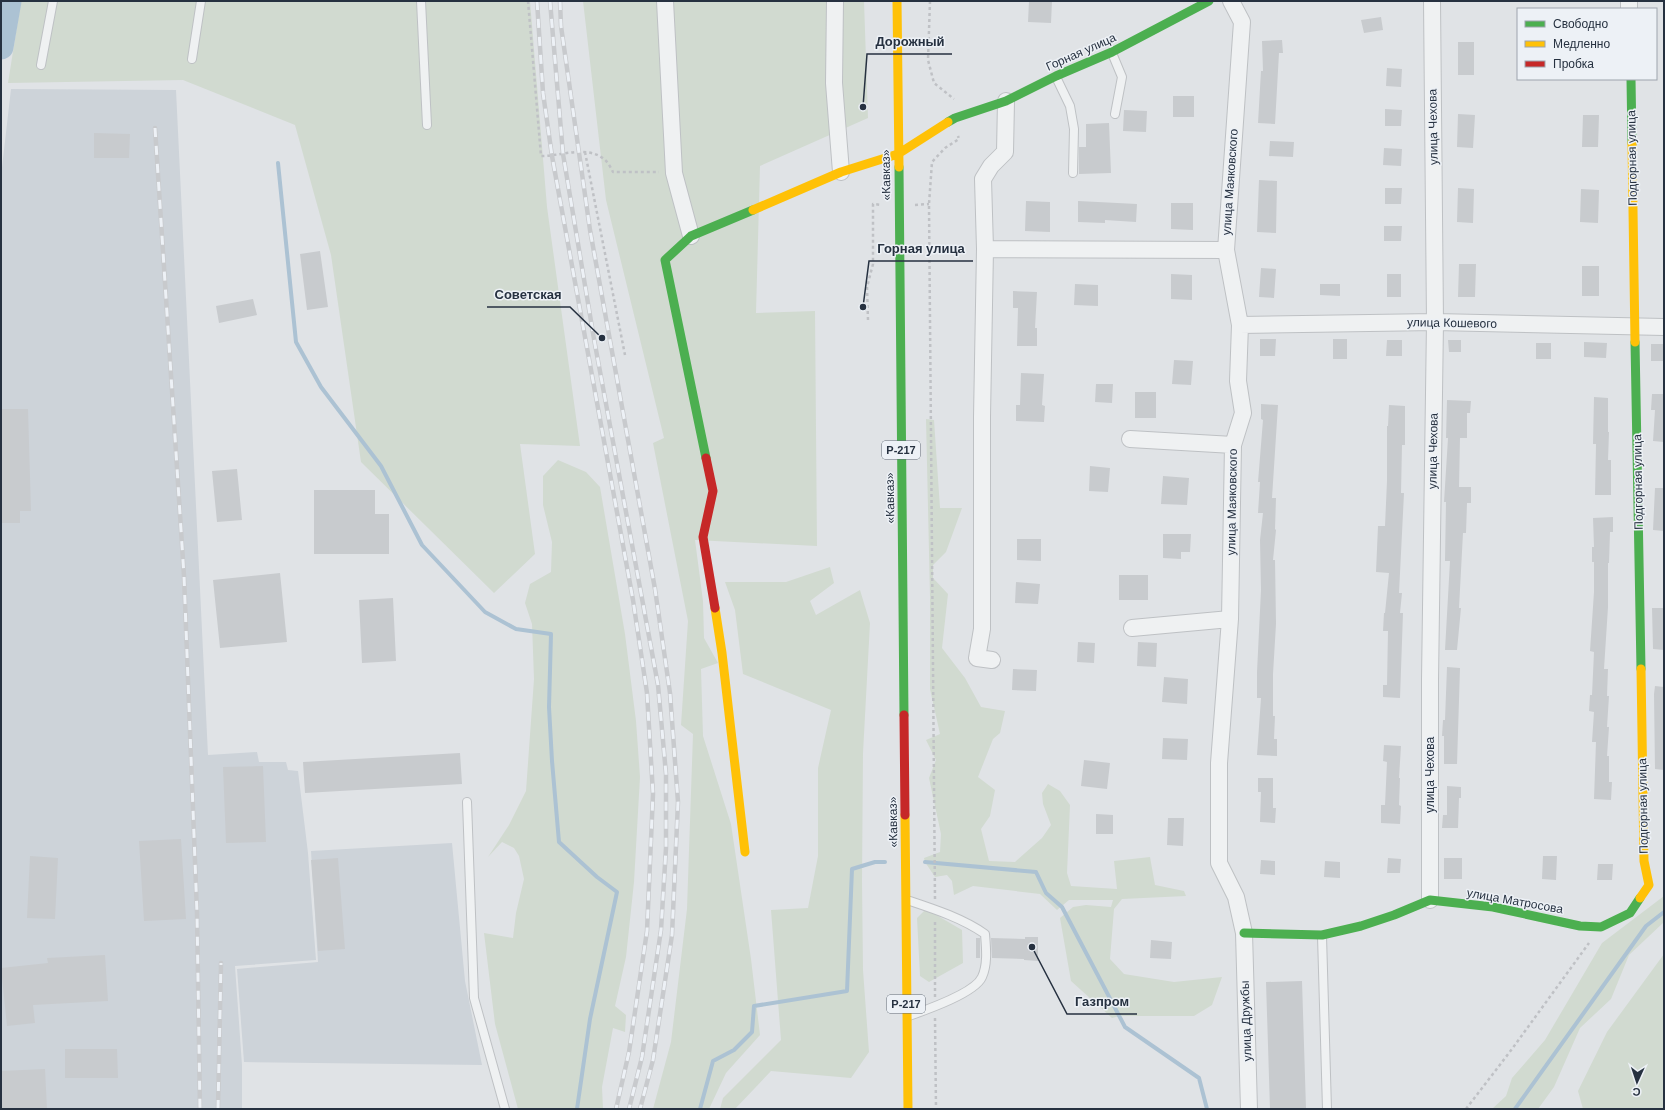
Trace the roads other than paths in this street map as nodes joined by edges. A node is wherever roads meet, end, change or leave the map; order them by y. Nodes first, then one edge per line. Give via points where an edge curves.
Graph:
1 (53, 1) edge
2 (200, 1) edge
3 (421, 1) edge
4 (665, 1) edge
5 (836, 1) edge
6 (896, 1) edge
7 (1231, 1) edge
8 (1432, 1) edge
9 (1207, 2) edge
10 (1112, 52) junction
11 (192, 59) dead end
12 (41, 65) dead end
13 (1056, 76) junction
14 (1631, 80) edge
15 (1006, 101) junction
16 (1115, 114) dead end
17 (427, 125) dead end
18 (898, 154) junction
19 (841, 172) junction
20 (1073, 173) dead end
21 (691, 236) junction
22 (985, 249) junction
23 (1226, 250) junction
24 (1435, 322) junction
25 (1240, 325) junction
26 (1635, 327) junction
27 (1664, 327) edge
28 (1130, 439) dead end
29 (1233, 445) junction
30 (1230, 619) junction
31 (1132, 628) dead end
32 (992, 660) dead end
33 (467, 802) dead end
34 (745, 852) dead end
35 (1649, 885) joint
36 (906, 900) junction
37 (1430, 900) junction
38 (1244, 933) junction
39 (1322, 935) junction
40 (906, 1017) junction
41 (505, 1109) edge
42 (908, 1109) edge
43 (1249, 1109) edge
44 (1327, 1109) edge

1 - 12 lane
2 - 11 lane
3 - 17 lane
4 - 21 street via 674,173
5 - 19 street via 834,83
6 - 18 main road, «Кавказ» / Р-217
7 - 23 street, улица Маяковского via 1242,22
8 - 24 street, улица Чехова
9 - 10 main road, Горная улица
10 - 13 main road, Горная улица
10 - 16 lane via 1122,77
13 - 15 main road, Горная улица
13 - 20 lane via 1070,106 1074,129
14 - 26 main road, Подгорная улица
15 - 18 main road, Горная улица via 955,118
15 - 22 street via 1005,152 991,166 983,179
18 - 19 main road, Горная улица
18 - 36 main road, «Кавказ» / Р-217
19 - 21 main road, Горная улица
21 - 34 main road, Горная улица via 665,260 713,491 703,537 722,653
22 - 23 street
22 - 32 street via 982,629 977,658
23 - 25 street, улица Маяковского
24 - 25 street, улица Кошевого
24 - 26 street, улица Кошевого
24 - 37 street, улица Чехова
25 - 29 street, улица Маяковского via 1238,381 1243,413
26 - 27 street, улица Кошевого
26 - 35 main road, Подгорная улица via 1644,861
28 - 29 street
29 - 30 street, улица Маяковского
30 - 31 street
30 - 38 street, улица Маяковского via 1219,763 1219,863 1236,897
33 - 41 lane via 474,998
35 - 37 main road, улица Матросова via 1630,913 1601,927 1580,926 1493,907
36 - 40 main road, Р-217
36 - 40 lane via 970,923 985,934 987,953 982,978 968,990 935,1007
37 - 39 main road, улица Матросова via 1361,926
38 - 39 main road, улица Матросова
38 - 43 street, улица Дружбы
39 - 44 lane
40 - 42 main road, Р-217

